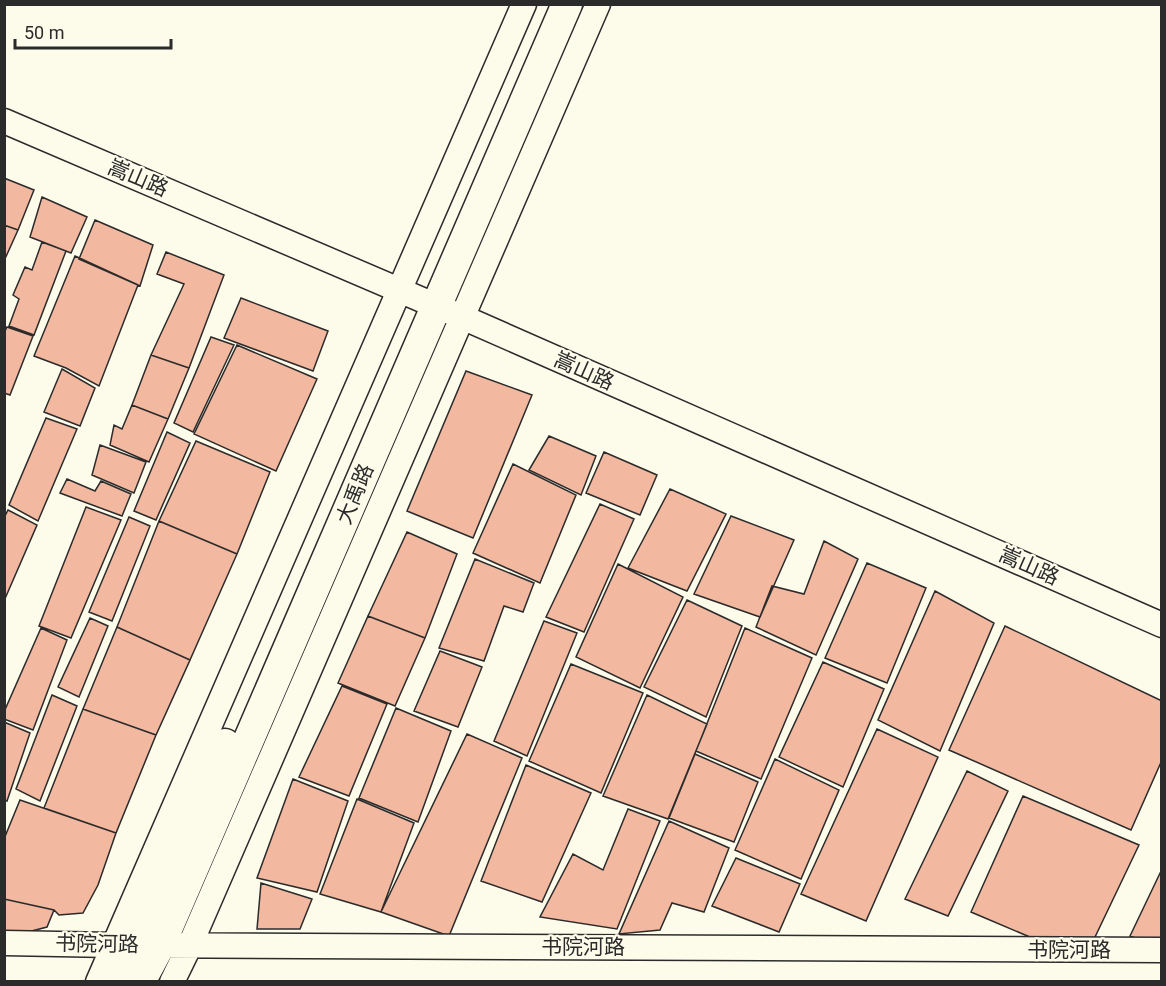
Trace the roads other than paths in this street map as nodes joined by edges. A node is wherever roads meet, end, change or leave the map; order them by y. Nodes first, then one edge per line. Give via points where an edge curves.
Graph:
1 (524, 4) edge
2 (548, 4) edge
3 (567, 4) edge
4 (598, 4) edge
5 (4, 121) edge
6 (429, 303) junction
7 (1161, 625) edge
8 (4, 943) edge
9 (137, 945) junction
10 (190, 945) junction
11 (1161, 950) edge
12 (98, 981) edge
13 (121, 981) edge
14 (140, 981) edge
15 (172, 981) edge

1 - 6 street
2 - 6 main road, 大禹路
3 - 6 main road, 大禹路
4 - 6 street
5 - 6 street, 嵩山路
6 - 7 street, 嵩山路
6 - 9 main road, 大禹路
6 - 10 street
8 - 9 street, 书院河路
9 - 10 street, 书院河路
9 - 12 street
9 - 13 main road, 大禹路
9 - 14 main road, 大禹路
10 - 11 street, 书院河路
10 - 15 street

